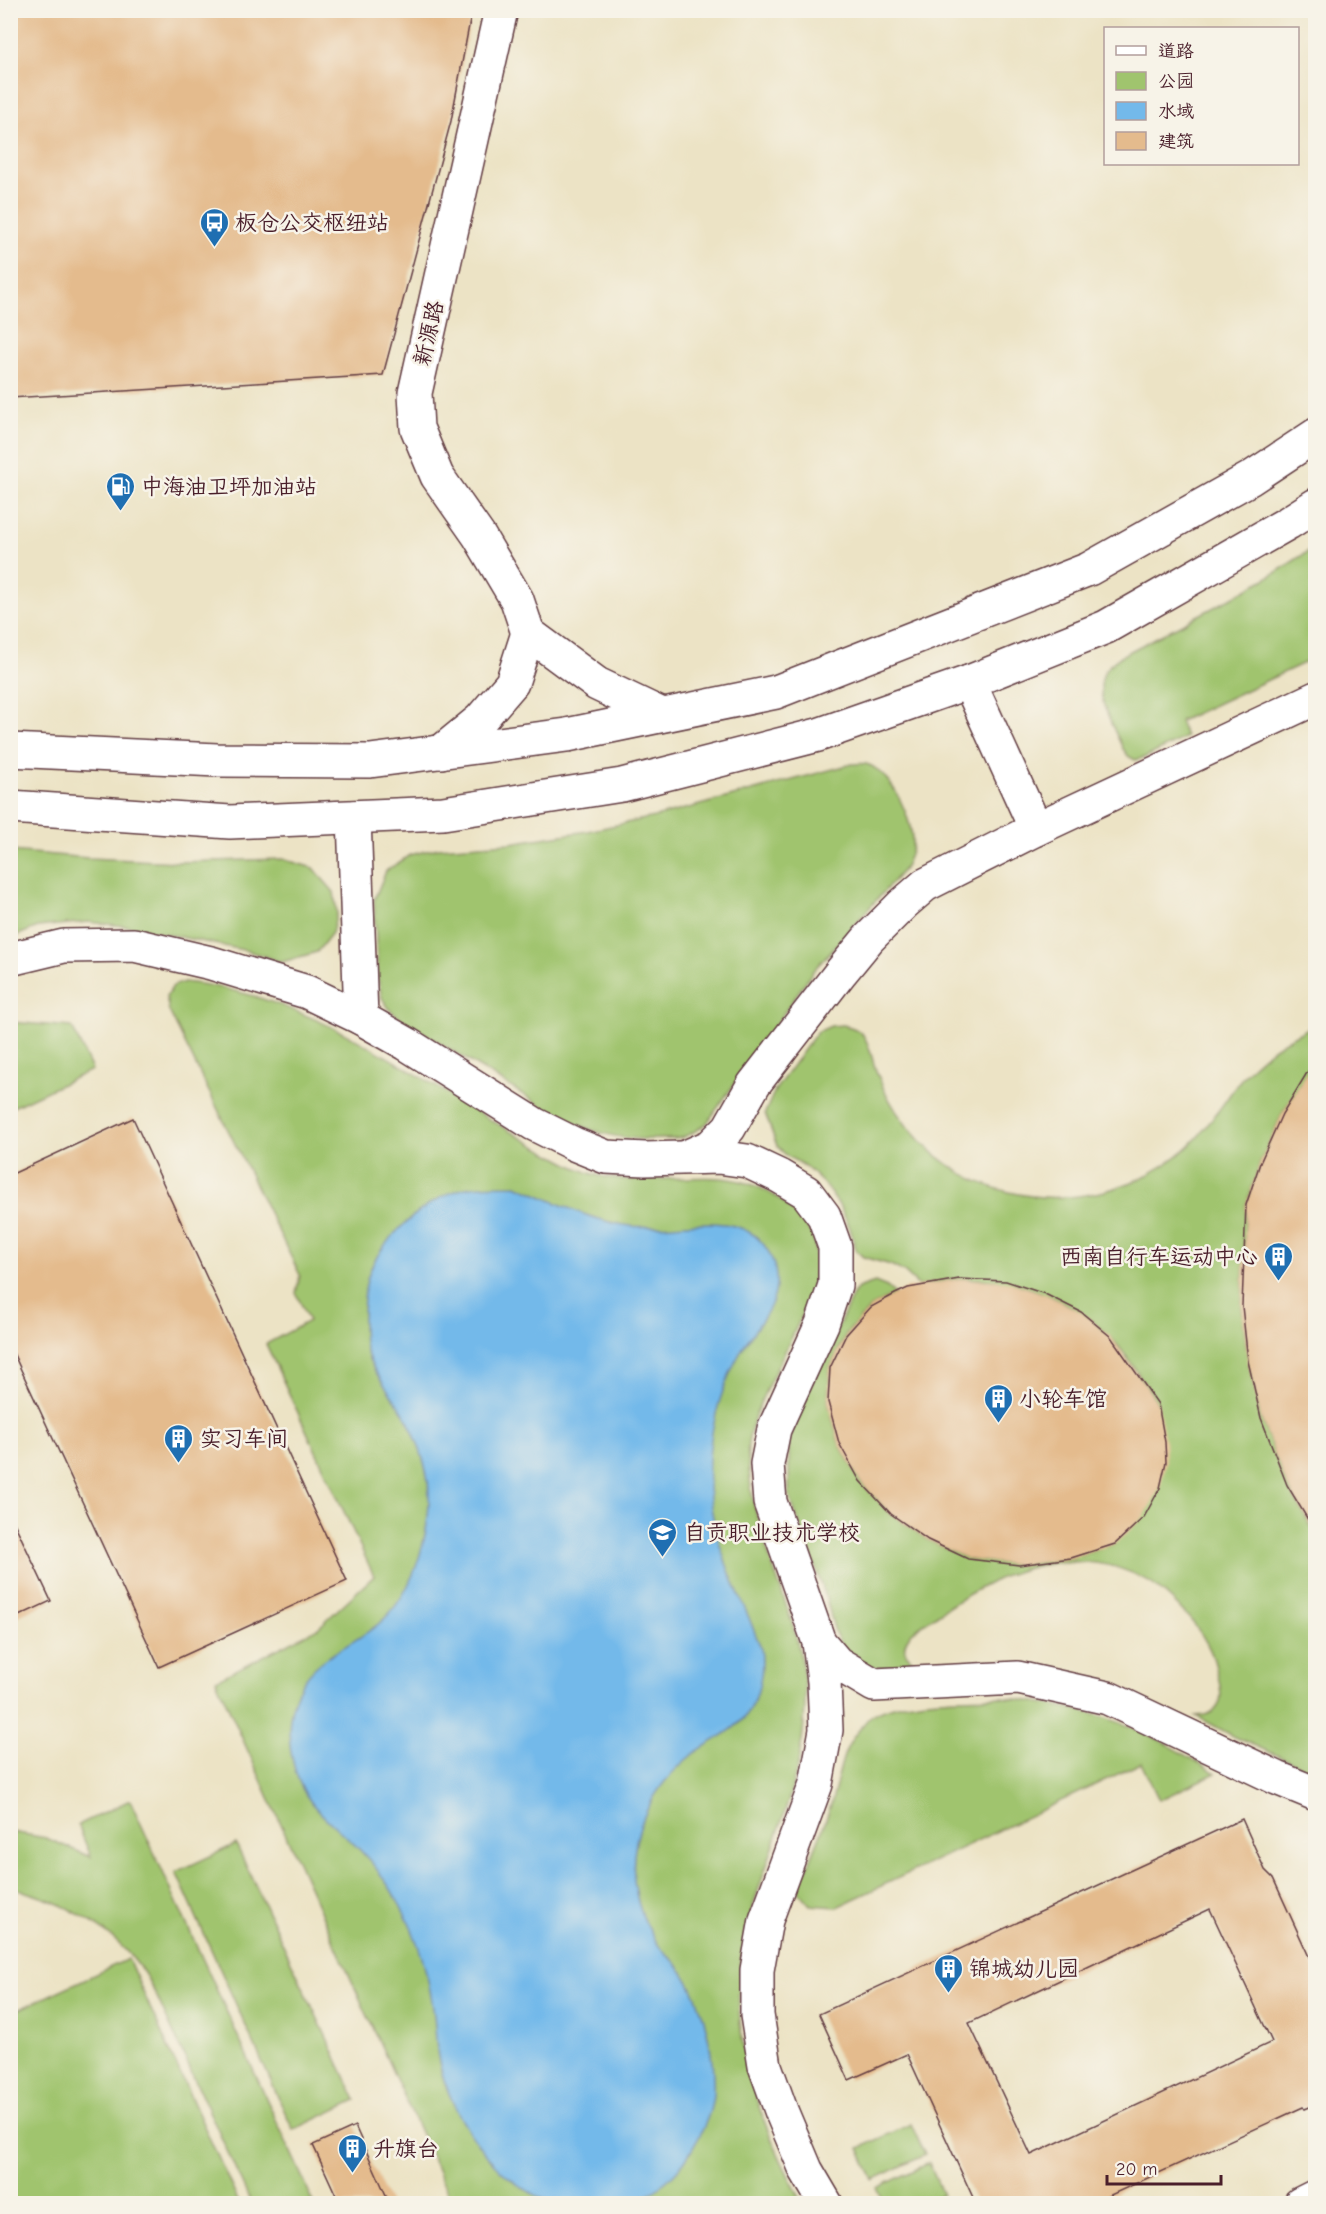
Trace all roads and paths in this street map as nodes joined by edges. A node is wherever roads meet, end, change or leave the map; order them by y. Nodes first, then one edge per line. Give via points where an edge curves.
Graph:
1 (501, 10) edge
2 (1316, 435) edge
3 (1316, 505) edge
4 (528, 633) junction
5 (969, 682) junction
6 (1316, 698) edge
7 (662, 715) junction
8 (10, 750) edge
9 (441, 752) junction
10 (10, 807) edge
11 (354, 817) junction
12 (1035, 829) junction
13 (10, 959) edge
14 (361, 1018) junction
15 (754, 1084) junction
16 (685, 1158) junction
17 (779, 1176) junction
18 (819, 1642) junction
19 (874, 1685) junction
20 (826, 1730) junction
21 (1316, 1794) edge
22 (1316, 2196) edge
23 (826, 2204) edge
24 (1300, 2204) edge

1 - 4 main road, 新源路 via 415,393 417,428 437,476 517,600
2 - 7 main road via 1251,478 1089,569 776,692
3 - 5 main road via 1106,627
4 - 7 main road via 597,684
4 - 9 main road via 512,683 480,720
5 - 11 main road via 818,735 622,785 443,813
5 - 12 main road
6 - 12 main road
7 - 9 main road via 567,735
8 - 9 main road via 217,760 370,761
10 - 11 main road via 230,822
11 - 14 main road
12 - 15 main road via 925,885 903,904 862,946
13 - 14 main road via 64,946 134,945 306,992
14 - 16 main road via 534,1124 574,1144 606,1156
15 - 16 main road via 729,1128 711,1146
15 - 17 main road via 748,1112 749,1131 757,1153
16 - 17 main road via 747,1161
17 - 18 main road via 806,1192 824,1216 835,1247 835,1285 822,1324 774,1429 767,1464 770,1502
18 - 19 main road via 837,1663
18 - 20 main road
19 - 20 main road via 855,1696
19 - 21 main road via 1018,1678 1108,1698
20 - 23 main road via 816,1784 766,1920 757,1970 757,2015 765,2066 782,2113 806,2170
22 - 24 main road

